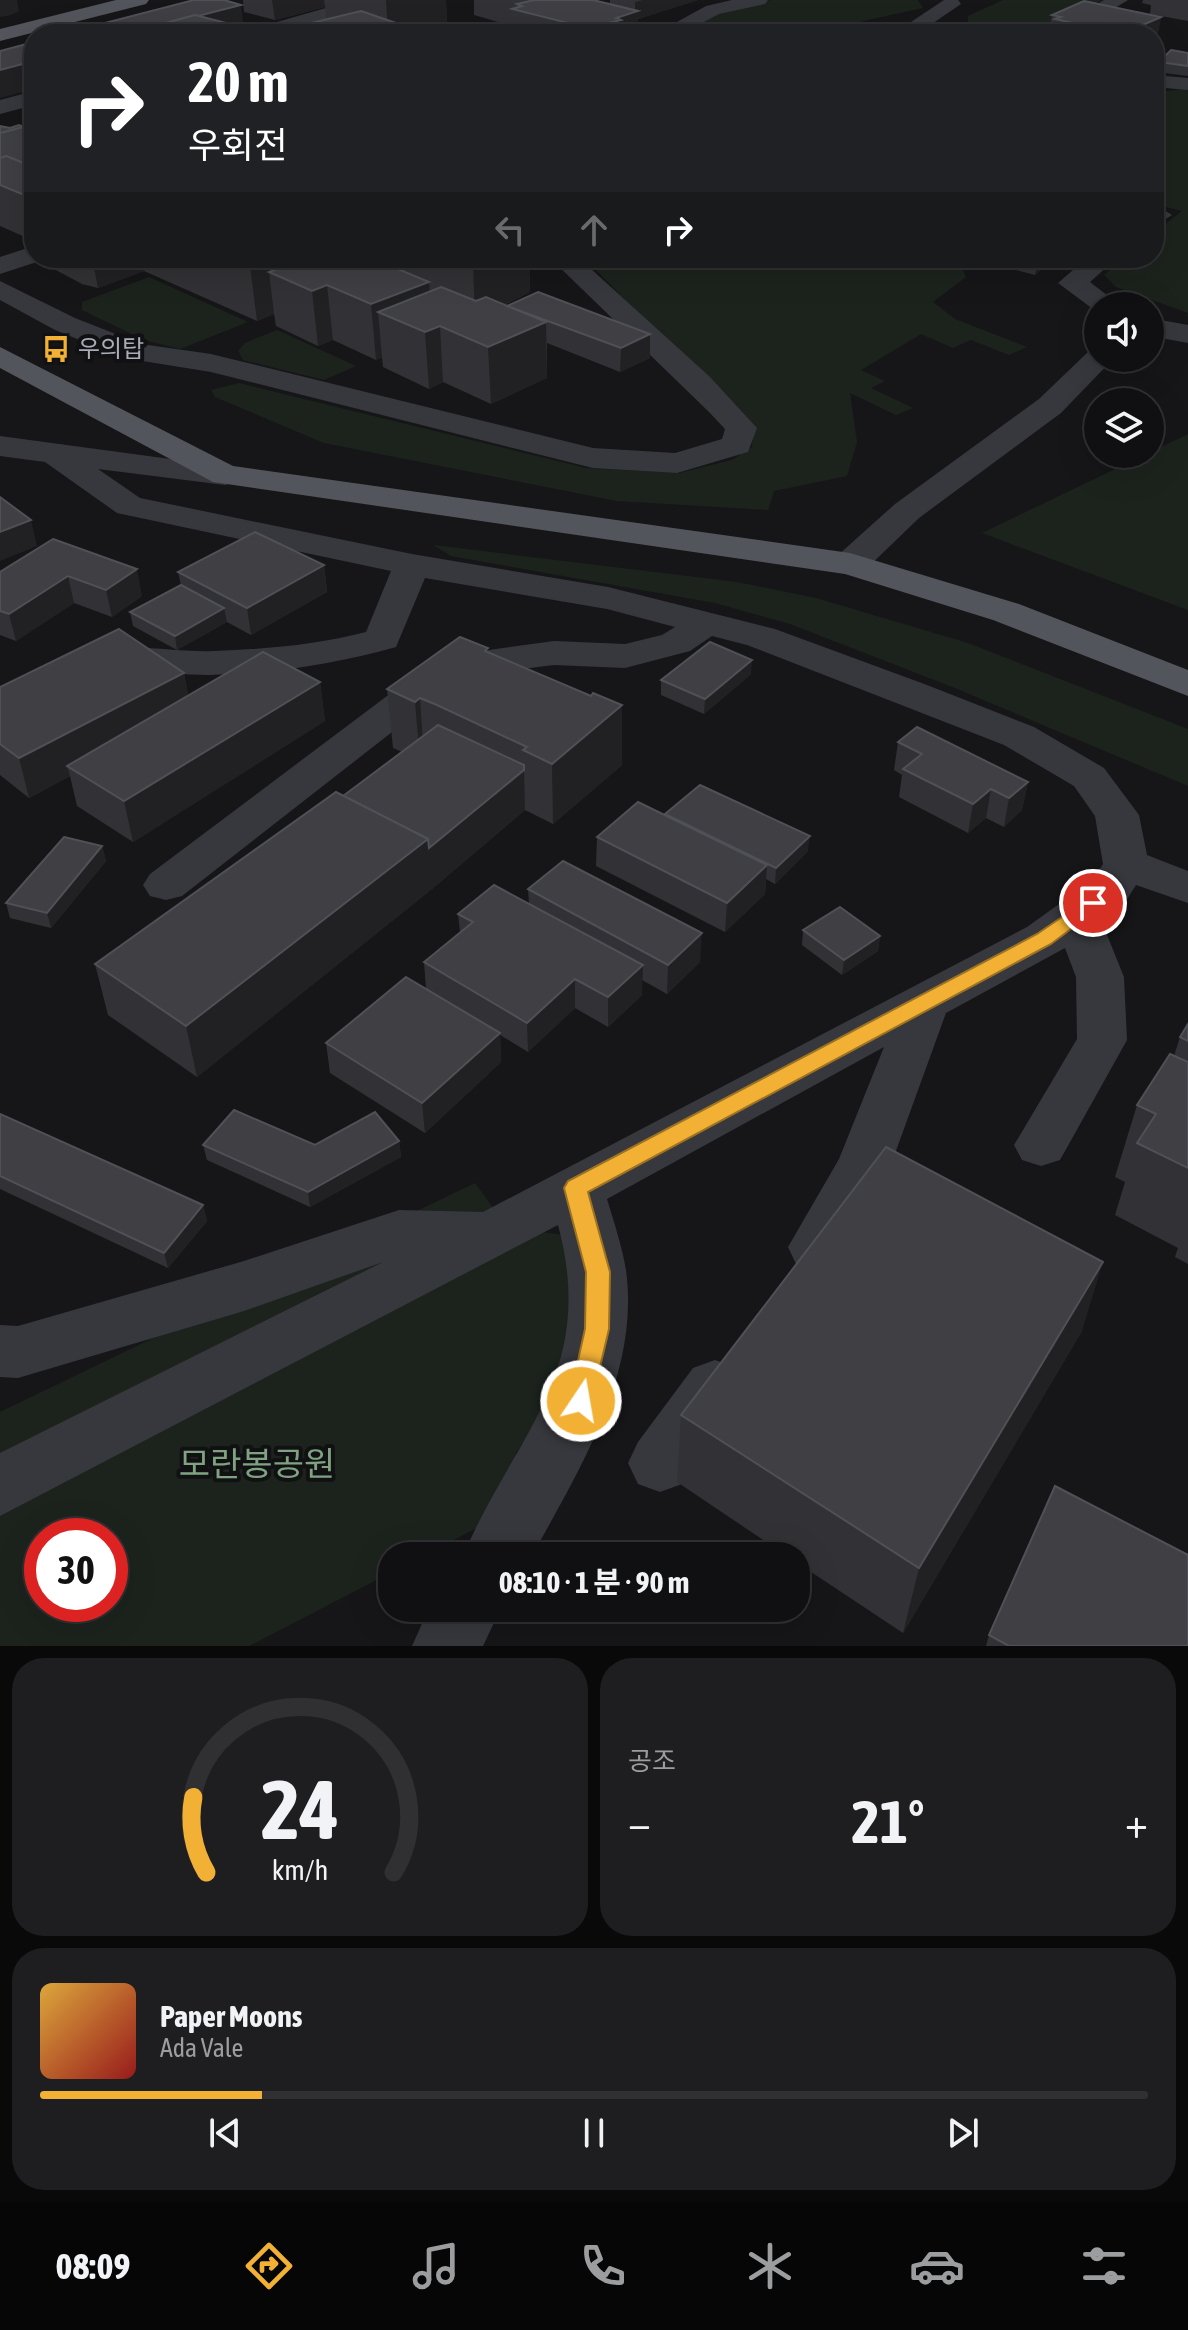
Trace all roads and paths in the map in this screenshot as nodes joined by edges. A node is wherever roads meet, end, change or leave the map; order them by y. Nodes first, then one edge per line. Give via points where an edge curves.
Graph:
1 (139, 0) edge
2 (375, 0) edge
3 (758, 0) edge
4 (923, 0) edge
5 (1118, 0) edge
6 (154, 16) edge
7 (44, 24) edge
8 (123, 24) edge
9 (291, 24) edge
10 (685, 24) edge
11 (919, 24) edge
12 (1076, 24) edge
13 (24, 29) edge
14 (0, 35) edge
15 (24, 50) edge
16 (0, 56) edge
17 (1164, 82) edge
18 (1188, 84) edge
19 (24, 101) edge
20 (0, 107) edge
21 (24, 258) edge
22 (0, 266) edge
23 (573, 268) edge
24 (1091, 268) edge
25 (0, 289) edge
26 (1086, 292) edge
27 (1164, 330) edge
28 (1188, 334) edge
29 (0, 356) edge
30 (1085, 372) edge
31 (0, 446) edge
32 (57, 455) junction
33 (225, 475) junction
34 (850, 564) junction
35 (412, 565) junction
36 (706, 623) junction
37 (1188, 684) edge
38 (0, 707) edge
39 (1126, 864) junction
40 (166, 885) dead end
41 (1188, 888) edge
42 (1076, 915) junction
43 (925, 1002) junction
44 (1041, 1145) dead end
45 (576, 1188) junction
46 (490, 1235) junction
47 (785, 1289) edge
48 (0, 1351) edge
49 (741, 1351) edge
50 (660, 1463) dead end
51 (0, 1486) edge
52 (504, 1542) edge
53 (459, 1622) edge
54 (446, 1646) edge

1 - 7 main road
2 - 9 street
3 - 10 street via 713,10
4 - 11 street via 947,7
5 - 12 street
6 - 8 main road
13 - 14 main road
15 - 16 main road
17 - 18 street
19 - 20 street
21 - 22 street
23 - 25 street via 702,383 741,428 736,445 677,463 593,458 211,363 135,352 65,324
24 - 26 street via 1072,283
27 - 28 street
29 - 33 main road
30 - 34 street via 1050,406 907,511
31 - 32 street
32 - 33 street
32 - 35 street via 129,506
33 - 34 main road
34 - 37 main road via 1006,612
35 - 36 street via 608,598
35 - 38 street via 382,639 347,649 211,663 86,663 32,684
36 - 39 street via 775,642 1019,736 1089,777 1117,815
36 - 40 street via 676,643 625,656 554,653 489,662 405,702
39 - 41 street
39 - 42 street via 1110,890
42 - 43 street via 1044,939
42 - 44 street via 1100,977 1102,1040
43 - 45 street
43 - 47 street via 880,1131 839,1214
45 - 46 street
45 - 52 street via 598,1272 597,1329 581,1401
46 - 48 street via 399,1233 244,1286 18,1352
46 - 51 street
49 - 50 street
53 - 54 street

